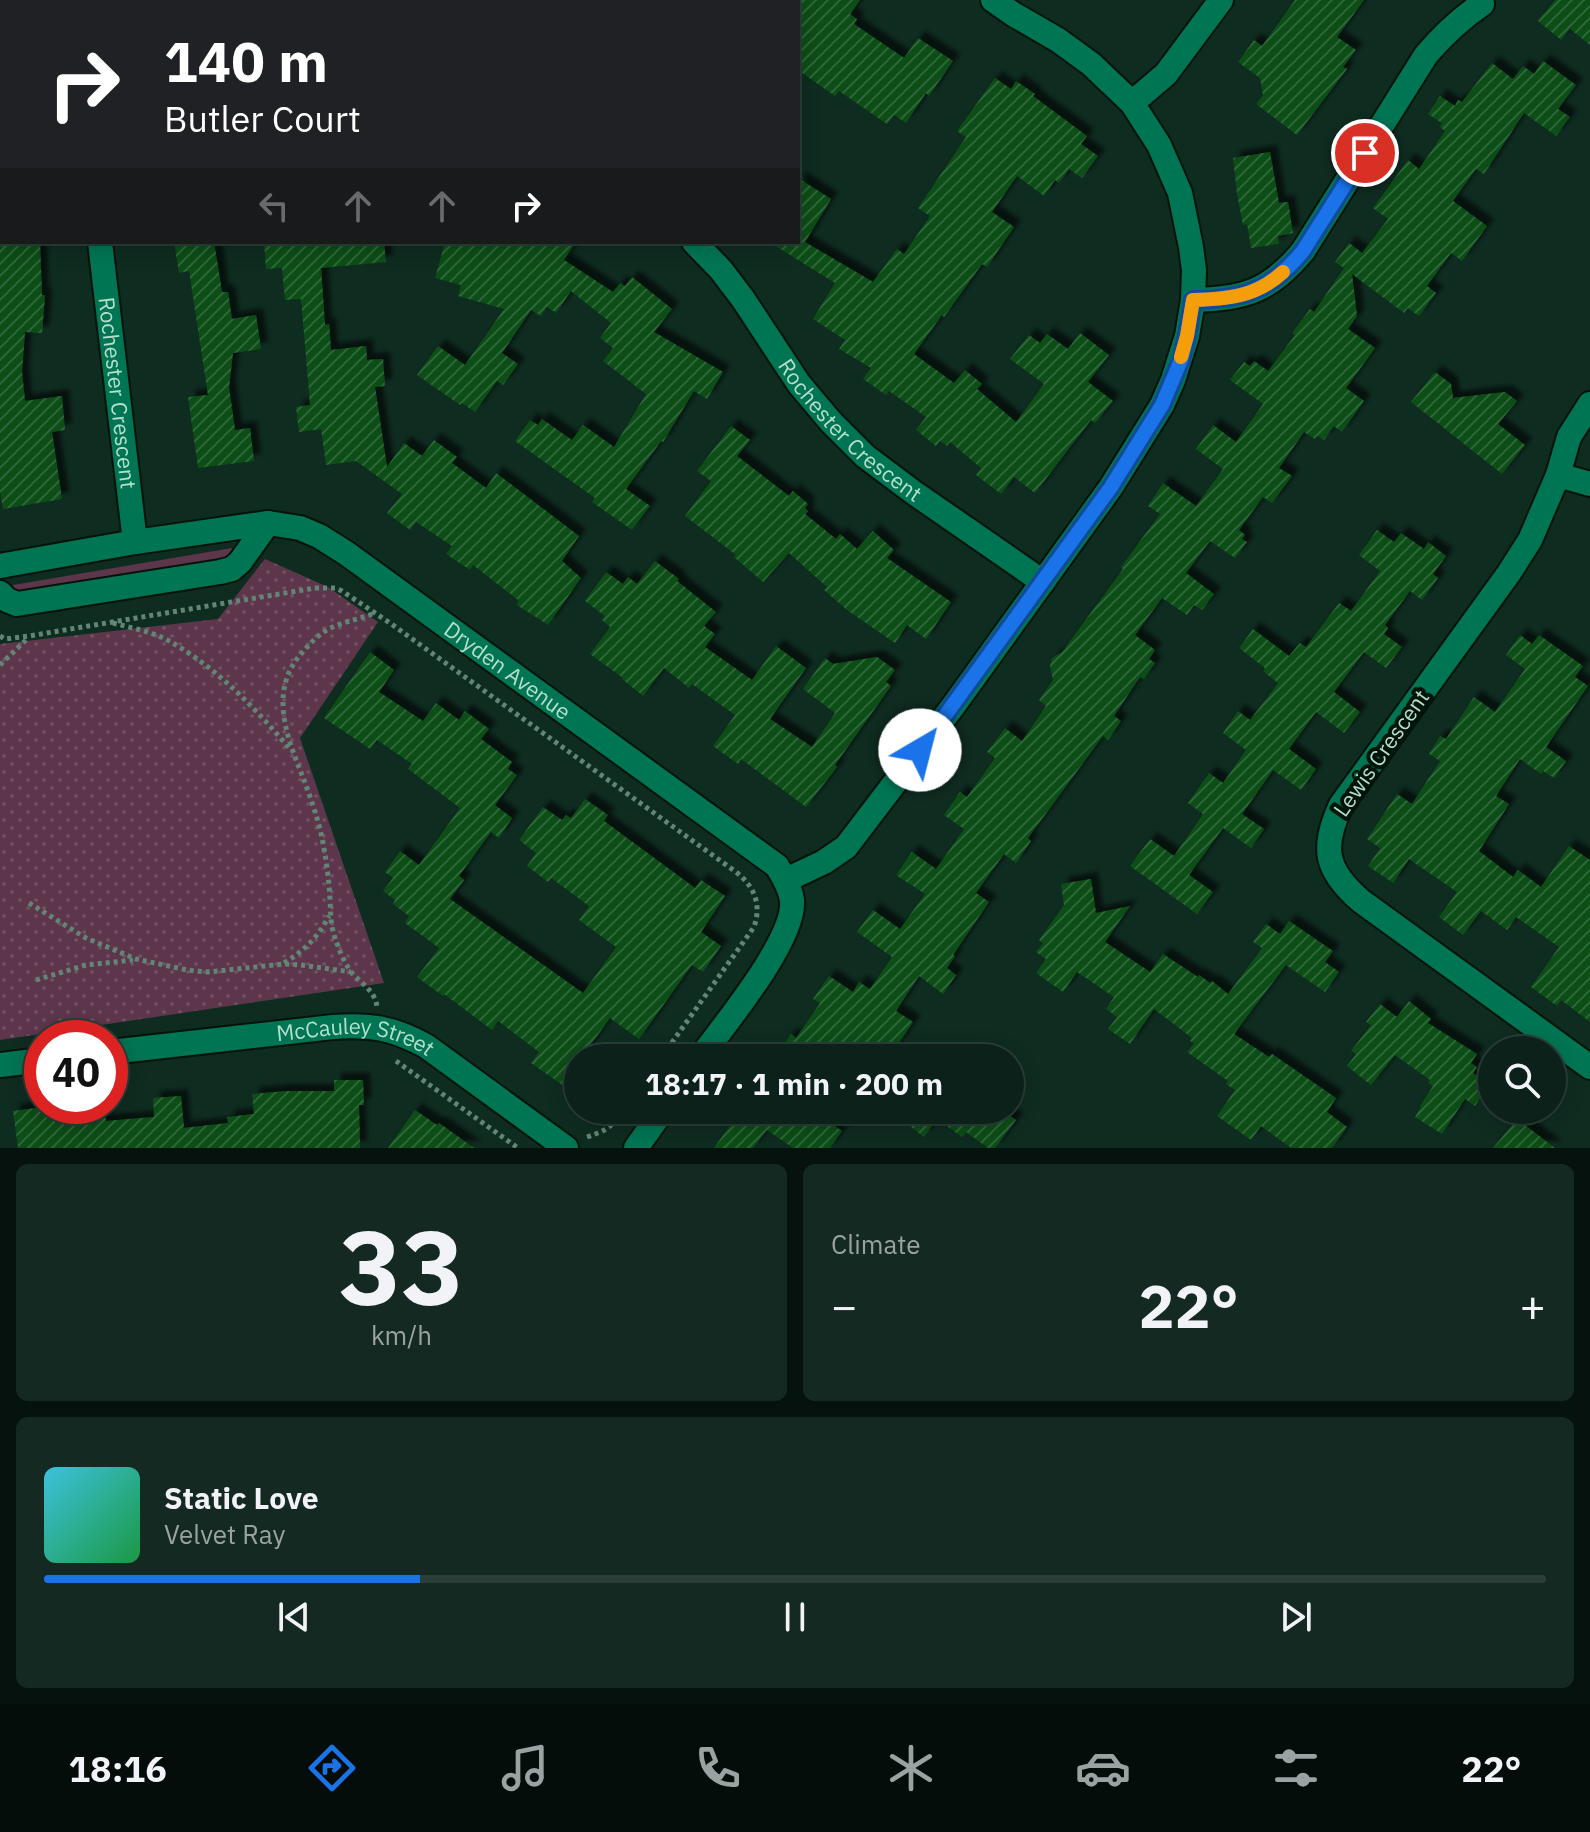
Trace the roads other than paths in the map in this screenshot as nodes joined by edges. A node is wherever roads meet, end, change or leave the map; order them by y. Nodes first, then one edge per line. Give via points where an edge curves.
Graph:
1 (993, 0) edge
2 (1221, 0) edge
3 (1482, 4) dead end
4 (1132, 103) junction
5 (100, 244) edge
6 (696, 244) edge
7 (1193, 300) junction
8 (1590, 404) edge
9 (1558, 475) junction
10 (1590, 484) edge
11 (268, 523) junction
12 (135, 542) junction
13 (0, 566) edge
14 (1043, 582) junction
15 (0, 593) edge
16 (786, 880) junction
17 (710, 1044) edge
18 (128, 1050) edge
19 (24, 1062) edge
20 (0, 1065) edge
21 (1590, 1067) edge
22 (653, 1124) edge
23 (574, 1144) edge
24 (636, 1148) edge

1 - 4 street via 1088,62
2 - 4 street via 1166,74
3 - 7 street via 1442,35 1426,55 1292,265 1245,295
4 - 7 street via 1159,145 1180,193 1194,270
5 - 12 street, Rochester Crescent
6 - 14 street, Rochester Crescent via 721,270 799,384 842,434 913,492
7 - 14 street via 1181,360 1162,405
8 - 9 street, Lewis Crescent via 1569,437
9 - 10 street
9 - 21 street, Lewis Crescent via 1530,540 1341,805 1329,836 1335,873 1347,889
11 - 12 street, Dryden Avenue
11 - 15 street via 232,569 17,604
11 - 16 street, Dryden Avenue via 300,528 346,553 765,856
12 - 13 street, Dryden Avenue
14 - 16 street via 846,847
16 - 17 street via 792,901 784,936
18 - 23 street, McCauley Street via 366,1025 426,1046
19 - 20 street
22 - 24 street

